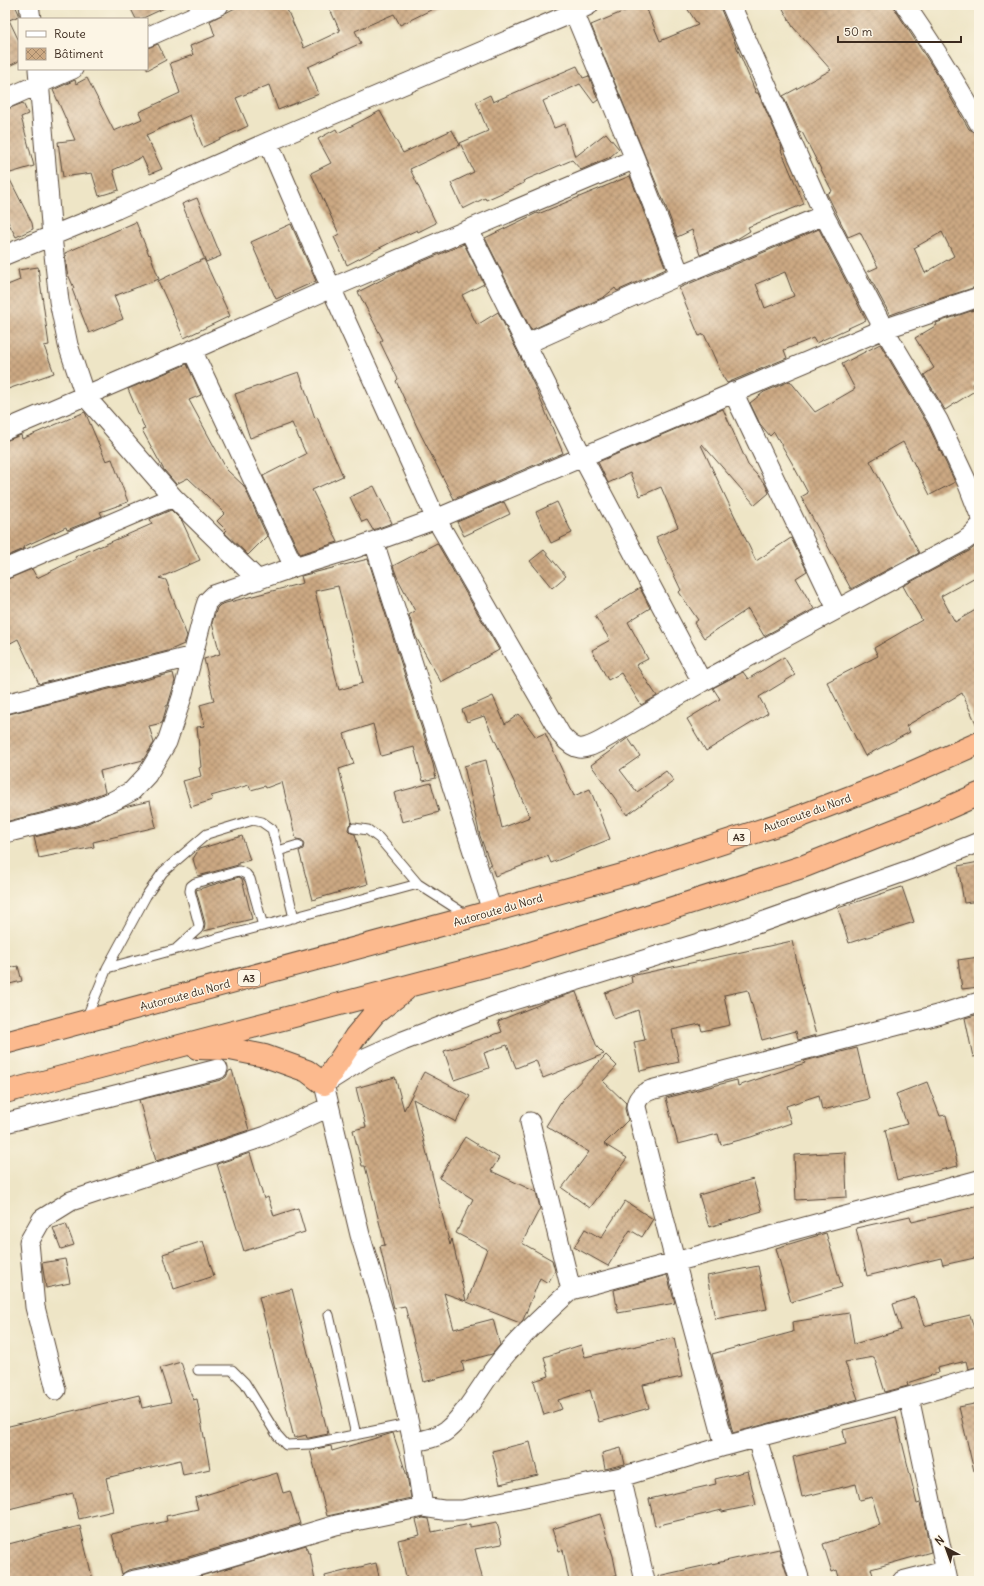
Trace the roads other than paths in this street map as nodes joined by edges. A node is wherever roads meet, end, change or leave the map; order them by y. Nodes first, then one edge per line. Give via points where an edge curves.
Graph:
1 (30, 5) edge
2 (219, 5) edge
3 (731, 5) edge
4 (905, 5) edge
5 (578, 7) edge
6 (199, 9) edge
7 (31, 18) edge
8 (148, 36) edge
9 (69, 70) edge
10 (39, 77) edge
11 (5, 100) edge
12 (979, 123) edge
13 (268, 142) junction
14 (635, 159) junction
15 (824, 215) junction
16 (469, 230) junction
17 (52, 236) junction
18 (5, 255) edge
19 (680, 275) junction
20 (331, 288) junction
21 (979, 297) edge
22 (884, 330) junction
23 (526, 344) junction
24 (192, 350) junction
25 (733, 392) junction
26 (85, 396) junction
27 (5, 430) edge
28 (583, 458) junction
29 (173, 498) junction
30 (979, 513) edge
31 (436, 519) junction
32 (979, 527) edge
33 (374, 542) junction
34 (294, 568) junction
35 (5, 569) edge
36 (258, 580) junction
37 (837, 609) junction
38 (193, 656) junction
39 (702, 682) junction
40 (5, 704) edge
41 (979, 743) edge
42 (979, 794) edge
43 (354, 828) dead end
44 (5, 832) edge
45 (979, 842) edge
46 (298, 845) dead end
47 (278, 851) junction
48 (418, 884) junction
49 (492, 911) junction
50 (471, 917) junction
51 (294, 918) junction
52 (263, 926) junction
53 (176, 950) junction
54 (107, 968) junction
55 (414, 983) junction
56 (979, 1002) edge
57 (85, 1022) junction
58 (5, 1043) edge
59 (172, 1048) junction
60 (218, 1069) dead end
61 (324, 1084) junction
62 (5, 1092) edge
63 (329, 1107) junction
64 (530, 1122) dead end
65 (5, 1123) edge
66 (979, 1180) edge
67 (675, 1261) junction
68 (571, 1290) junction
69 (329, 1315) dead end
70 (198, 1370) dead end
71 (979, 1377) edge
72 (56, 1390) dead end
73 (909, 1398) junction
74 (408, 1424) junction
75 (356, 1435) junction
76 (757, 1439) junction
77 (413, 1442) junction
78 (725, 1446) junction
79 (621, 1477) junction
80 (422, 1507) junction
81 (189, 1575) edge
82 (946, 1575) edge
83 (130, 1581) edge
84 (645, 1581) edge
85 (800, 1581) edge
86 (902, 1581) edge

1 - 7 street
2 - 6 street
3 - 15 street
4 - 12 street via 946,65
5 - 13 street
5 - 14 street
6 - 8 street
9 - 10 street
10 - 11 street
10 - 17 street
13 - 17 street
13 - 20 street
14 - 16 street
14 - 19 street
15 - 19 street
15 - 22 street
16 - 20 street
16 - 23 street
17 - 18 street
17 - 26 street via 59,301 68,345
19 - 23 street
20 - 24 street
20 - 31 street
21 - 22 street
22 - 25 street
22 - 30 street via 938,420
23 - 28 street
24 - 26 street
24 - 34 street
25 - 28 street
25 - 37 street
26 - 27 street
26 - 29 street
28 - 31 street
28 - 39 street
29 - 35 street
29 - 36 street
31 - 33 street
31 - 39 street via 561,735 570,745 577,748 591,746
32 - 37 street via 964,541
33 - 34 street
33 - 49 street
34 - 36 street
36 - 38 street via 210,598
37 - 39 street
38 - 40 street
38 - 44 street via 167,742 147,775 132,791 78,815
41 - 49 highway, Autoroute du Nord / A3 via 898,779 782,823 633,872
42 - 55 highway via 802,867 518,957
43 - 48 lane via 368,830 378,838
45 - 61 street via 772,919 494,1006 437,1027 372,1055
46 - 47 lane
47 - 51 lane
47 - 54 lane via 272,829 262,822 253,820 207,834 163,872 146,896
48 - 50 lane
48 - 51 lane
49 - 50 highway, Autoroute du Nord / A3
50 - 57 highway, Autoroute du Nord / A3
51 - 52 lane
52 - 53 lane
52 - 53 lane via 250,879 239,871 224,875 192,886 190,891 199,924 198,929
53 - 54 lane
54 - 57 lane
55 - 59 highway
55 - 61 highway via 374,1014 355,1037
56 - 67 street via 651,1090 640,1096 636,1107
57 - 58 highway, Autoroute du Nord / A3
59 - 61 highway via 230,1049 265,1056 307,1071
59 - 62 highway
60 - 65 street
61 - 63 street
63 - 72 street via 266,1136 71,1201 42,1219 29,1242 35,1307
63 - 74 street via 360,1235 385,1317
64 - 68 street
66 - 67 street
67 - 68 street
67 - 78 street
68 - 77 street via 494,1368 465,1410 446,1430 431,1438
69 - 75 lane
70 - 75 lane via 232,1370 245,1383 286,1445 310,1444
71 - 73 street
73 - 76 street
73 - 82 street
74 - 75 lane
74 - 77 street
76 - 78 street
76 - 85 street
77 - 80 street
78 - 79 street
79 - 80 street via 462,1510
79 - 84 street
80 - 81 street via 336,1526
81 - 83 street
82 - 86 street

